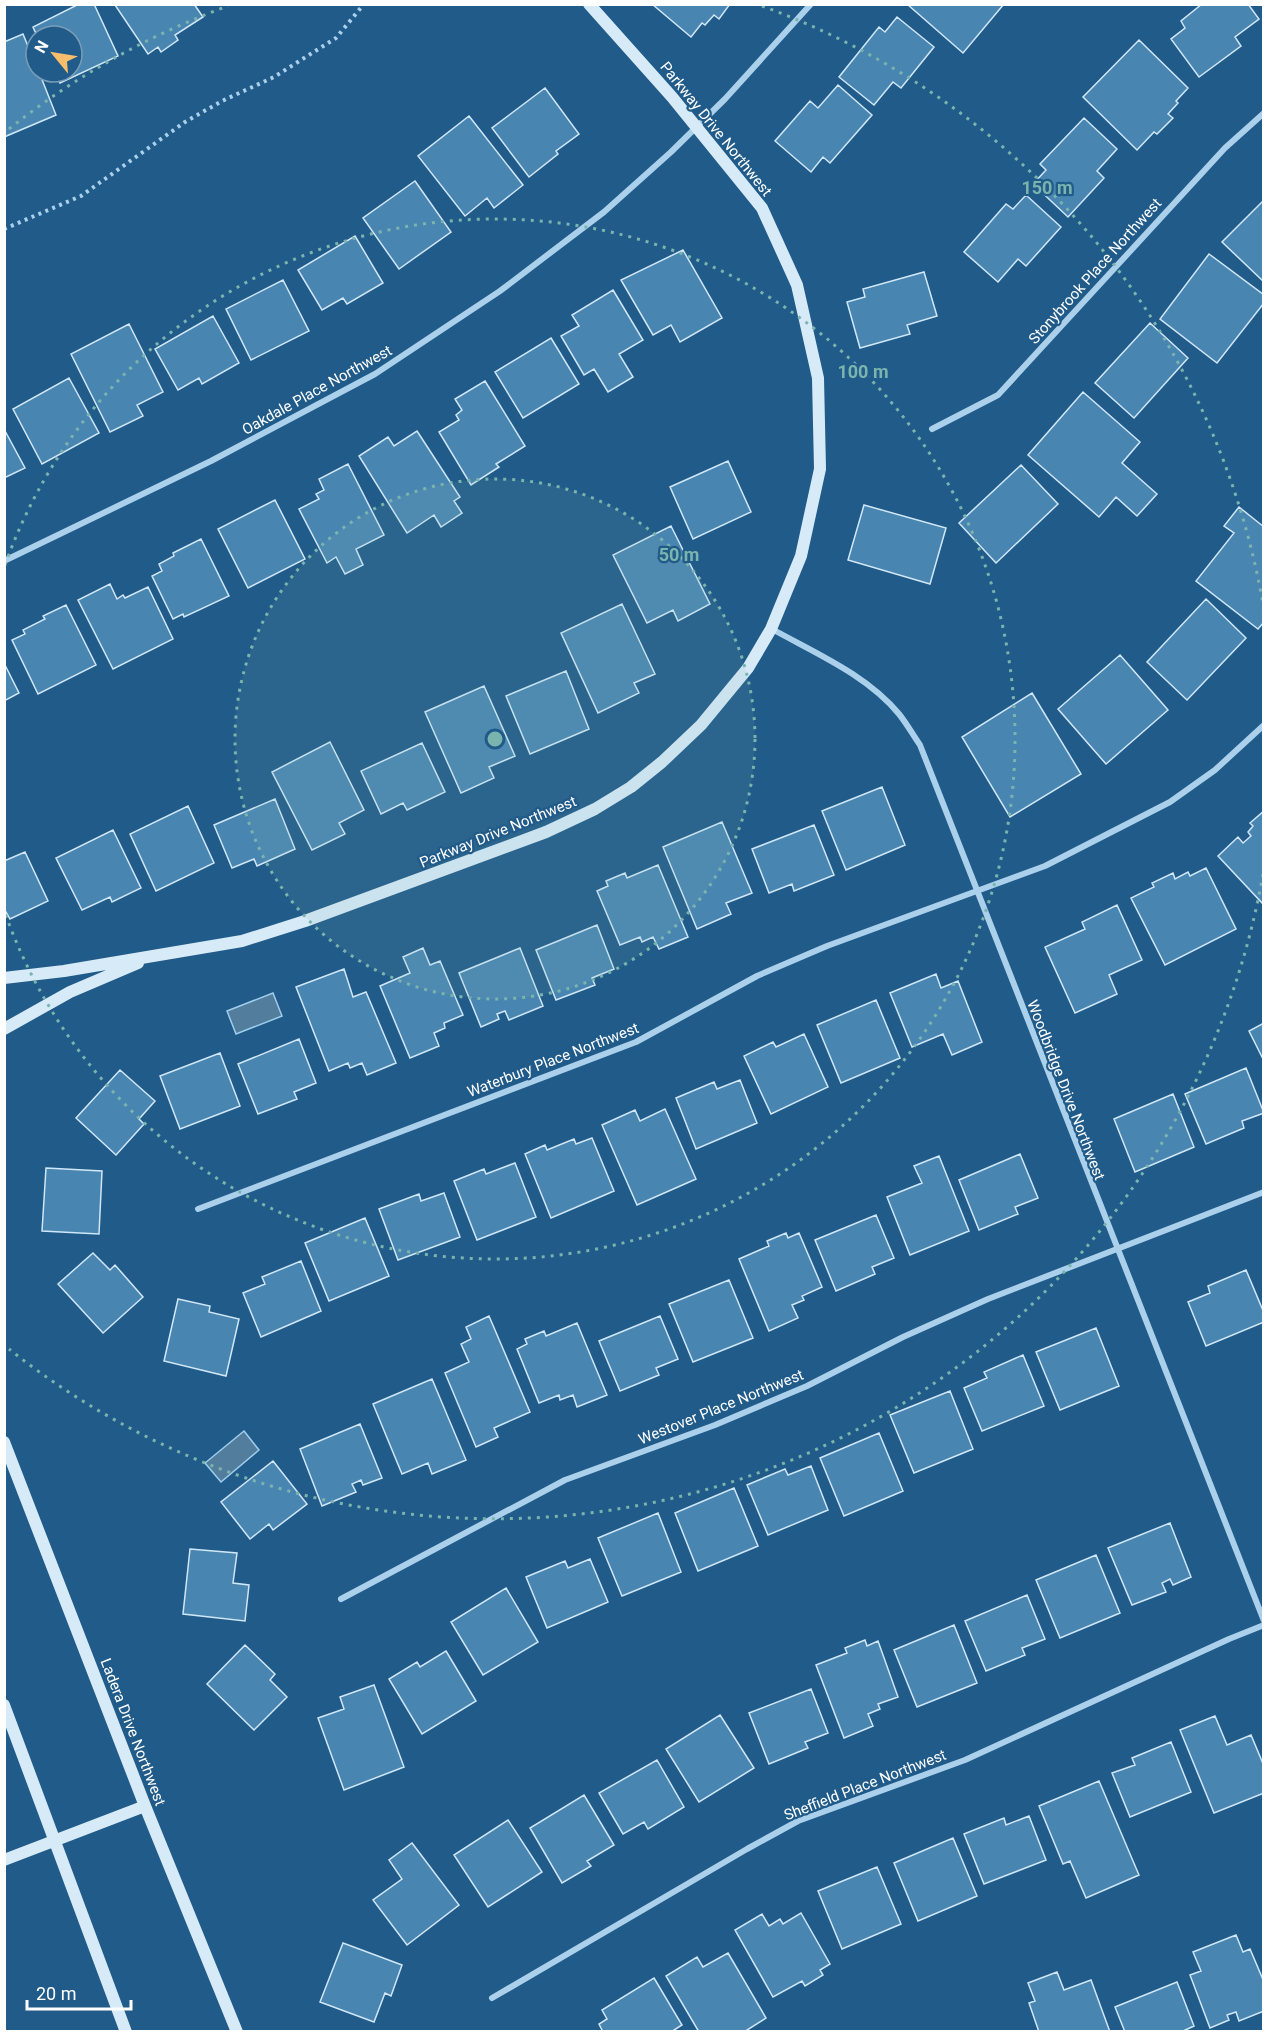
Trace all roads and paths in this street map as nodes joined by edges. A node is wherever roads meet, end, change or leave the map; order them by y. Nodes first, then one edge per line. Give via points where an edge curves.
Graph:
1 (364, 4) edge
2 (589, 4) edge
3 (811, 4) edge
4 (1263, 113) edge
5 (697, 127) junction
6 (4, 229) edge
7 (932, 429) dead end
8 (4, 561) edge
9 (771, 629) junction
10 (1263, 725) edge
11 (977, 890) junction
12 (156, 956) junction
13 (4, 978) edge
14 (4, 1029) edge
15 (1263, 1192) edge
16 (198, 1209) dead end
17 (1117, 1251) junction
18 (4, 1442) edge
19 (342, 1599) dead end
20 (1263, 1623) edge
21 (4, 1705) edge
22 (146, 1806) junction
23 (56, 1840) junction
24 (4, 1860) edge
25 (492, 1998) dead end
26 (126, 2031) edge
27 (237, 2031) edge

1 - 6 path via 336,38 273,77 185,122 81,196
2 - 5 street, Parkway Drive Northwest
3 - 5 street, Oakdale Place Northwest
4 - 7 street, Stonybrook Place Northwest via 1225,148 998,394
5 - 8 street, Oakdale Place Northwest via 595,219 500,291 375,374 231,451
5 - 9 street, Parkway Drive Northwest via 762,208 797,285 818,378 820,469 801,556
9 - 11 street, Woodbridge Drive Northwest via 840,666 899,713 920,745
9 - 12 street, Parkway Drive Northwest via 748,668 701,725 631,787 595,809 546,832 305,921 242,941
10 - 11 street, Waterbury Place Northwest via 1215,770 1170,802 1045,866
11 - 16 street, Waterbury Place Northwest via 757,976 636,1042
11 - 17 street, Woodbridge Drive Northwest
12 - 13 street, Parkway Drive Northwest
12 - 14 street via 70,992
15 - 17 street, Westover Place Northwest
17 - 19 street, Westover Place Northwest via 988,1299 807,1386 715,1425 565,1480
17 - 20 street, Woodbridge Drive Northwest
18 - 22 street, Ladera Drive Northwest
20 - 25 street, Sheffield Place Northwest via 965,1760 798,1821
21 - 23 street
22 - 23 street
22 - 27 street, Ladera Drive Northwest
23 - 24 street
23 - 26 street

